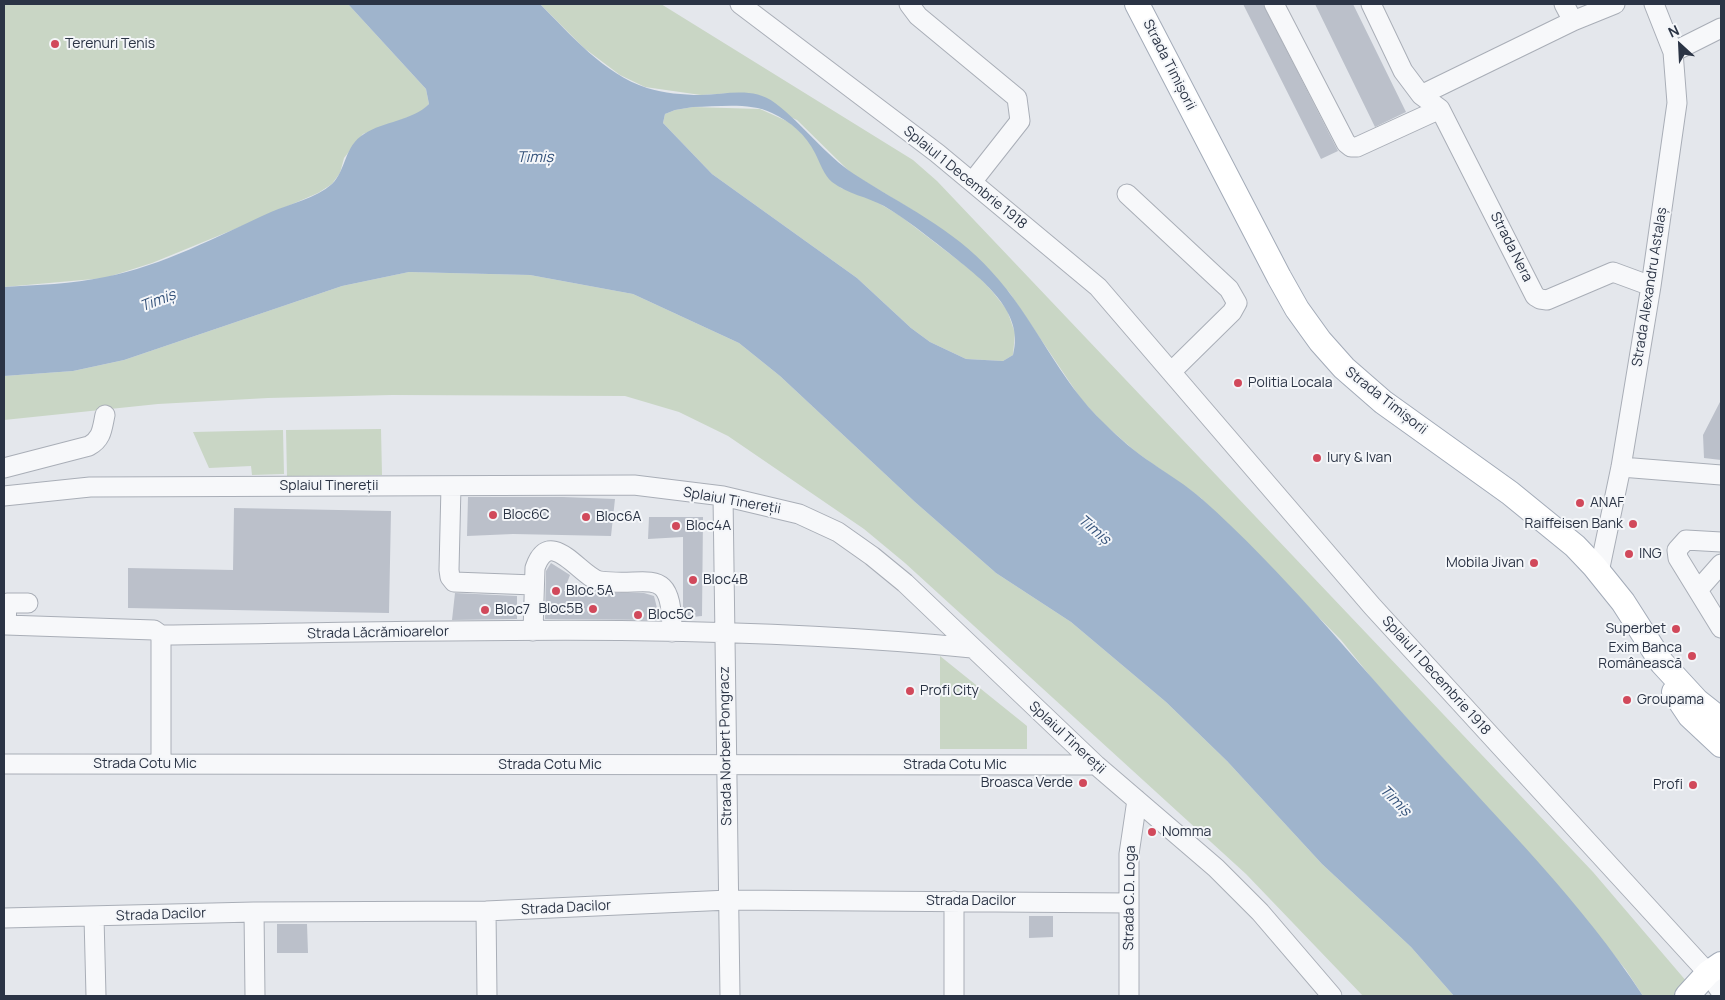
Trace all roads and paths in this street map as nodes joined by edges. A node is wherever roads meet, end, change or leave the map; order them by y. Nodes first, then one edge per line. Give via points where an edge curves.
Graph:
1 (740, 4) edge
2 (909, 4) edge
3 (1137, 4) edge
4 (1274, 4) edge
5 (1371, 4) edge
6 (1564, 4) edge
7 (1615, 4) edge
8 (1654, 4) edge
9 (1572, 21) junction
10 (1721, 28) edge
11 (1673, 52) junction
12 (1421, 95) junction
13 (1440, 109) junction
14 (972, 182) junction
15 (1127, 194) dead end
16 (1651, 286) junction
17 (1171, 372) junction
18 (105, 415) dead end
19 (1621, 467) junction
20 (4, 468) edge
21 (1721, 475) edge
22 (452, 486) junction
23 (4, 496) edge
24 (723, 496) junction
25 (1721, 542) edge
26 (1721, 564) edge
27 (1599, 572) junction
28 (534, 585) junction
29 (1698, 590) junction
30 (28, 603) dead end
31 (1721, 628) edge
32 (534, 631) junction
33 (672, 632) junction
34 (724, 633) junction
35 (161, 635) junction
36 (972, 648) junction
37 (1712, 724) edge
38 (1721, 745) edge
39 (4, 764) edge
40 (161, 764) junction
41 (726, 765) junction
42 (1096, 765) junction
43 (1137, 800) junction
44 (729, 900) junction
45 (954, 901) junction
46 (1129, 903) junction
47 (486, 911) junction
48 (254, 912) junction
49 (94, 917) junction
50 (4, 918) edge
51 (1721, 944) edge
52 (1717, 976) edge
53 (1689, 994) edge
54 (96, 996) edge
55 (255, 996) edge
56 (487, 996) edge
57 (730, 996) edge
58 (954, 996) edge
59 (1130, 996) edge
60 (1332, 996) edge

1 - 14 street, Splaiul 1 Decembrie 1918
2 - 14 street via 918,16 1017,98 1020,120
3 - 27 main road, Strada Timișorii via 1279,277 1320,341 1344,368 1383,402 1510,493 1575,546
4 - 13 street via 1350,147 1357,147
5 - 12 street, Strada Nera via 1403,71
6 - 9 street
7 - 9 street
8 - 11 street, Strada Alexandru Astalaș
9 - 12 street
10 - 11 street
11 - 16 street, Strada Alexandru Astalaș via 1677,103
12 - 13 street, Strada Nera
13 - 16 street, Strada Nera via 1535,296 1547,300 1613,272
14 - 17 street, Splaiul 1 Decembrie 1918 via 1098,287
15 - 17 street via 1229,289 1237,303 1232,312
16 - 19 street, Strada Alexandru Astalaș
17 - 52 street, Splaiul 1 Decembrie 1918 via 1372,606
18 - 20 street via 97,442
19 - 21 street
19 - 27 street, Strada Alexandru Astalaș
22 - 23 street, Splaiul Tinereții via 90,487
22 - 24 street, Splaiul Tinereții via 634,485
22 - 28 street via 450,576 454,582
24 - 34 street, Strada Norbert Pongracz
24 - 36 street, Splaiul Tinereții via 799,514 838,532 905,584
25 - 29 street via 1686,540 1676,550
26 - 29 street
27 - 37 main road, Strada Timișorii via 1623,602 1662,663 1697,701
28 - 32 street
28 - 33 street via 538,559 547,552 569,557 599,581 648,581 660,585 668,593
29 - 31 street
30 - 35 street, Strada Lăcrămioarelor via 7,603 6,626 154,630
32 - 33 street, Strada Lăcrămioarelor
32 - 35 street, Strada Lăcrămioarelor
33 - 34 street, Strada Lăcrămioarelor
34 - 36 street, Strada Lăcrămioarelor
34 - 41 street, Strada Norbert Pongracz
35 - 40 street
36 - 42 street, Splaiul Tinereții
37 - 38 main road, Strada Timișorii
39 - 40 street, Strada Cotu Mic
40 - 41 street, Strada Cotu Mic
41 - 42 street, Strada Cotu Mic
41 - 44 street, Strada Norbert Pongracz
42 - 43 street, Splaiul Tinereții
43 - 46 street, Strada C.D. Loga via 1129,854
43 - 60 street, Splaiul Tinereții via 1244,895
44 - 45 street, Strada Dacilor
44 - 47 street, Strada Dacilor
44 - 57 street, Strada Norbert Pongracz
45 - 46 street, Strada Dacilor
45 - 58 street
46 - 59 street, Strada C.D. Loga
47 - 48 street, Strada Dacilor
47 - 56 street
48 - 49 street, Strada Dacilor
48 - 55 street
49 - 50 street, Strada Dacilor
49 - 54 street
51 - 52 main road
52 - 53 main road

